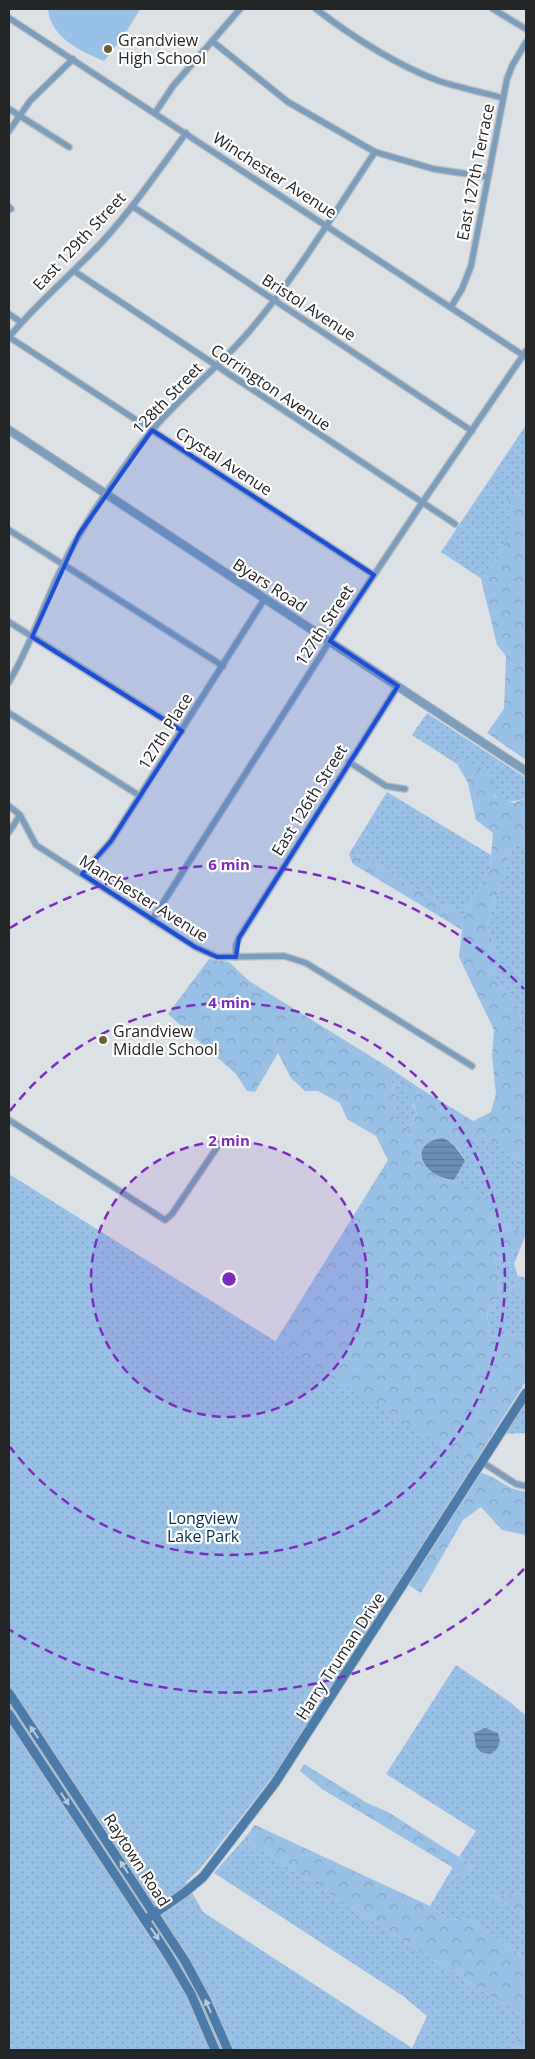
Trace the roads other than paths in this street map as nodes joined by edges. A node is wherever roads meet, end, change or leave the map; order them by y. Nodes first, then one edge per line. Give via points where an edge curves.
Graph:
1 (240, 9) edge
2 (316, 9) edge
3 (493, 9) edge
4 (9, 18) edge
5 (526, 29) edge
6 (212, 41) junction
7 (526, 42) edge
8 (73, 60) junction
9 (503, 98) junction
10 (9, 108) edge
11 (155, 113) junction
12 (19, 115) junction
13 (9, 131) edge
14 (185, 134) junction
15 (69, 147) dead end
16 (376, 152) junction
17 (488, 177) junction
18 (132, 206) junction
19 (326, 225) junction
20 (74, 271) junction
21 (274, 301) junction
22 (451, 307) junction
23 (9, 314) edge
24 (21, 322) junction
25 (9, 337) edge
26 (525, 355) edge
27 (216, 367) junction
28 (9, 430) edge
29 (152, 430) junction
30 (472, 431) junction
31 (106, 494) junction
32 (422, 503) junction
33 (455, 524) dead end
34 (9, 530) edge
35 (63, 565) junction
36 (374, 575) junction
37 (265, 598) junction
38 (9, 622) edge
39 (32, 637) junction
40 (330, 641) junction
41 (223, 666) junction
42 (9, 682) edge
43 (398, 686) junction
44 (9, 713) edge
45 (182, 731) junction
46 (349, 762) junction
47 (526, 771) edge
48 (405, 789) dead end
49 (140, 796) junction
50 (9, 806) edge
51 (20, 815) junction
52 (9, 832) edge
53 (82, 874) junction
54 (152, 920) junction
55 (236, 956) junction
56 (472, 1066) dead end
57 (9, 1120) edge
58 (222, 1140) dead end
59 (526, 1393) edge
60 (482, 1462) junction
61 (526, 1486) edge
62 (9, 1694) edge
63 (9, 1714) edge
64 (154, 1913) junction
65 (145, 1920) junction
66 (215, 2050) edge
67 (228, 2050) edge

1 - 6 street
2 - 9 street via 384,55 411,69
3 - 5 street
4 - 8 street, Winchester Avenue
6 - 11 street via 173,86
6 - 16 street via 288,102
7 - 9 street, East 127th Terrace via 512,66
8 - 11 street, Winchester Avenue
8 - 12 street
9 - 17 street, East 127th Terrace
10 - 12 street
11 - 14 street, Winchester Avenue
12 - 13 street
12 - 15 street
14 - 18 street, East 129th Street
14 - 19 street, Winchester Avenue
16 - 17 street via 434,169
16 - 19 street, 128th Street
17 - 22 street, East 127th Terrace via 471,266
18 - 20 street, East 129th Street
18 - 21 street, Bristol Avenue
19 - 21 street, 128th Street
19 - 22 street, Winchester Avenue
20 - 24 street, East 129th Street
20 - 27 street, Corrington Avenue
21 - 27 street, 128th Street
21 - 30 street, Bristol Avenue
22 - 26 street, Winchester Avenue
23 - 24 street
24 - 25 street, East 129th Street
25 - 29 street, Crystal Avenue
26 - 30 street, 127th Street
27 - 29 street, 128th Street
27 - 32 street, Corrington Avenue
28 - 31 street, Byars Road
29 - 31 street, 128th Street
29 - 36 street, Crystal Avenue
30 - 32 street, 127th Street
31 - 35 street, 128th Street
31 - 37 street, Byars Road
32 - 33 street, Corrington Avenue
32 - 36 street, 127th Street
34 - 35 street
35 - 39 street, 128th Street
35 - 41 street
36 - 40 street, 127th Street
37 - 40 street, Byars Road
37 - 41 street, 127th Place
38 - 39 street
39 - 42 street, 128th Street
39 - 45 street
40 - 43 street, Byars Road
40 - 54 street, 127th Street
41 - 45 street, 127th Place
43 - 46 street, East 126th Street
43 - 47 street, Byars Road
44 - 49 street
45 - 49 street, 127th Place
46 - 48 street via 386,786
46 - 55 street, East 126th Street via 239,938
49 - 53 street, 127th Place via 111,841
50 - 51 street, Manchester Avenue
51 - 52 street
51 - 53 street, Manchester Avenue via 36,845
53 - 54 street, Manchester Avenue
54 - 55 street, Manchester Avenue via 216,957
55 - 56 street, Manchester Avenue via 284,956 306,962
57 - 58 street via 165,1220
59 - 60 main road, Harry Truman Drive
60 - 61 street via 511,1481
60 - 64 main road, Harry Truman Drive via 275,1783 203,1877
64 -> 62 main road, Raytown Road
63 -> 65 main road, Raytown Road
64 - 65 main road, Harry Truman Drive
67 -> 64 main road, Raytown Road via 190,1969
65 -> 66 main road, Raytown Road via 191,1994

